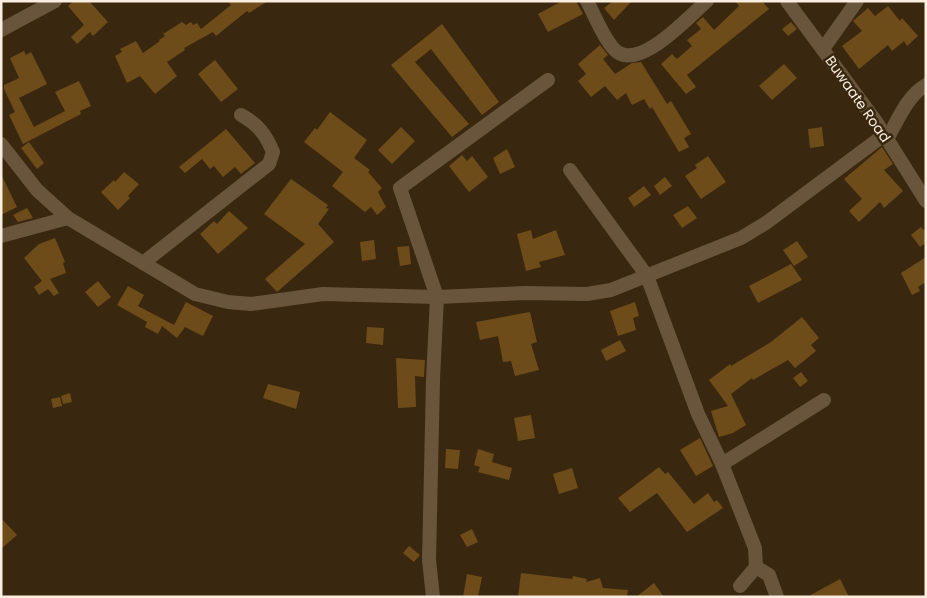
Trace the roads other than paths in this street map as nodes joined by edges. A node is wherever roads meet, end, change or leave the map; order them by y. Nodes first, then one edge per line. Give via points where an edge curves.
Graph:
1 (55, 1) edge
2 (587, 1) edge
3 (706, 1) edge
4 (787, 1) edge
5 (857, 1) edge
6 (1, 30) edge
7 (823, 49) junction
8 (548, 80) dead end
9 (926, 85) edge
10 (241, 115) dead end
11 (885, 137) junction
12 (4, 153) edge
13 (570, 170) dead end
14 (926, 201) edge
15 (68, 218) junction
16 (1, 236) edge
17 (143, 263) junction
18 (647, 276) junction
19 (437, 297) junction
20 (824, 400) dead end
21 (722, 464) junction
22 (756, 567) junction
23 (740, 586) dead end
24 (433, 597) edge
25 (777, 597) edge

1 - 6 street
2 - 3 street via 614,49 630,57 646,52
4 - 7 street, Buwaate Road
5 - 7 street
7 - 11 street, Buwaate Road
8 - 19 street via 400,188
9 - 11 street via 916,91
10 - 17 street via 266,136 273,152 269,164
11 - 14 street, Buwaate Road
11 - 18 street via 742,238
12 - 15 street via 36,190
13 - 18 street
15 - 16 street
15 - 17 street
17 - 19 street via 195,294 228,302 251,304 323,294
18 - 19 street via 611,290 587,294
18 - 21 street via 698,414
19 - 24 street via 429,560
20 - 21 street
21 - 22 street via 755,548
22 - 23 street
22 - 25 street via 769,576

